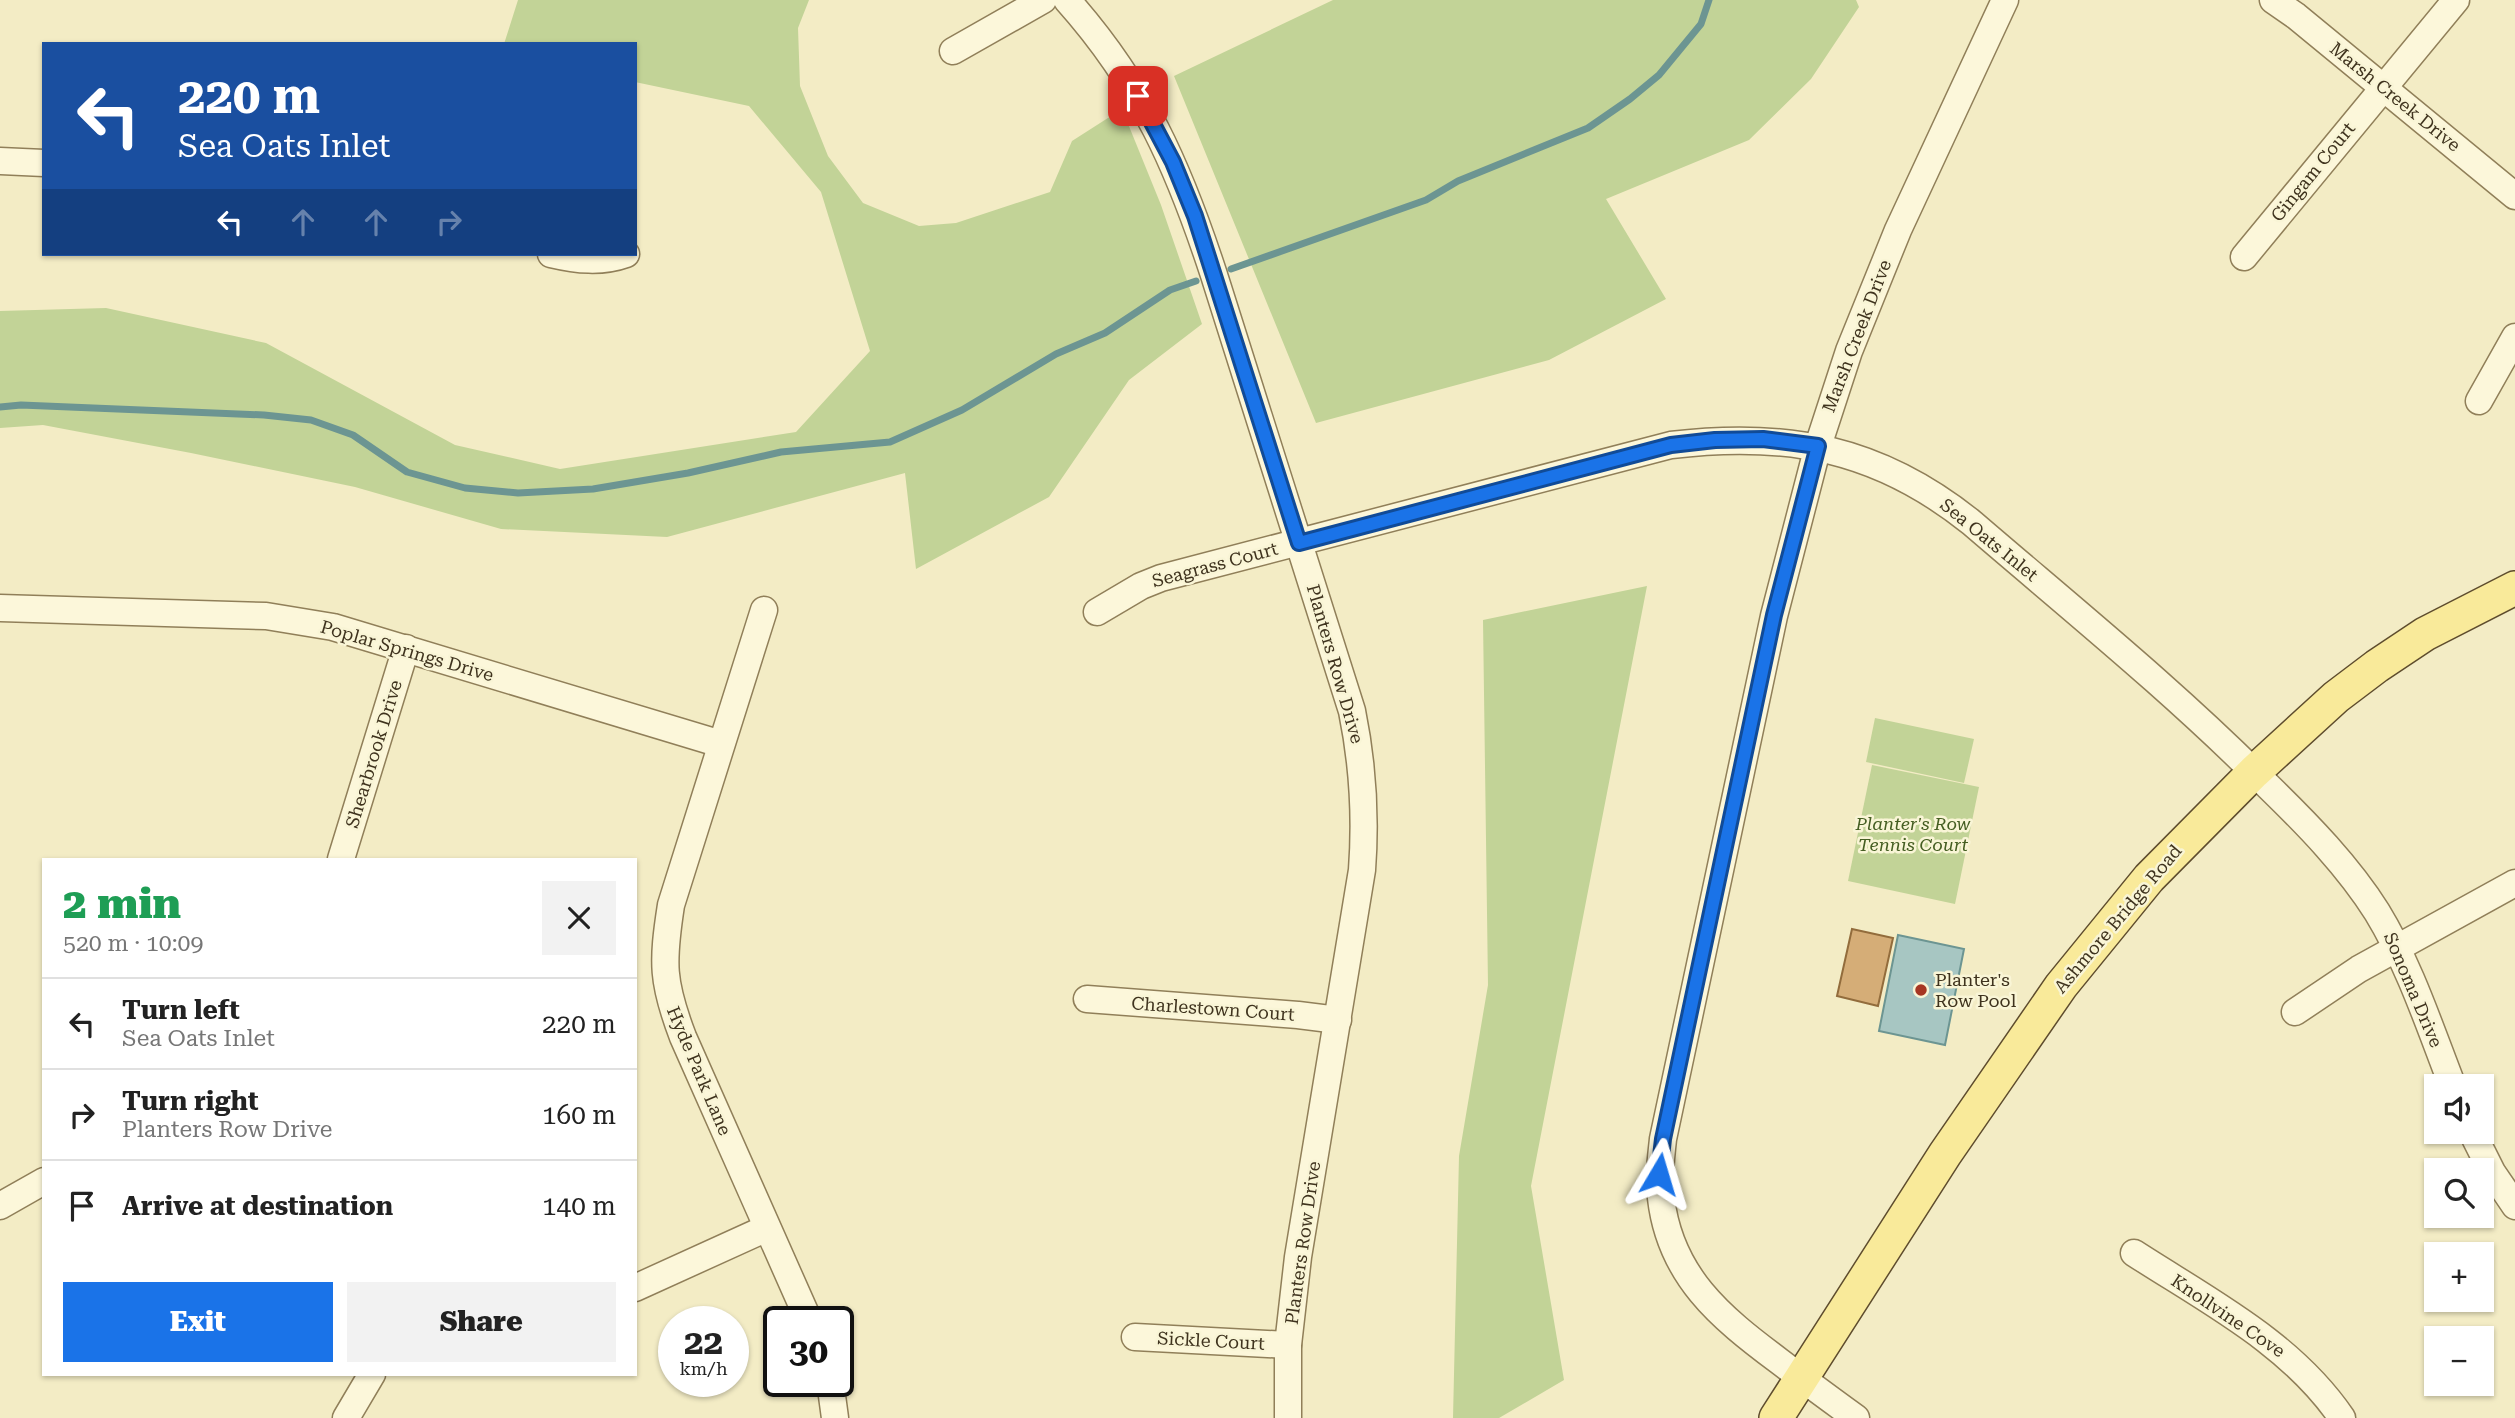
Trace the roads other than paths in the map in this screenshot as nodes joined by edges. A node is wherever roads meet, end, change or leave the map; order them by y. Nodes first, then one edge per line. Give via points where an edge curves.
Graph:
1 (1043, 0) edge
2 (1067, 0) edge
3 (2005, 0) edge
4 (2273, 0) edge
5 (2456, 0) edge
6 (953, 51) dead end
7 (2383, 87) junction
8 (0, 161) edge
9 (42, 163) edge
10 (2515, 196) edge
11 (560, 256) edge
12 (617, 256) edge
13 (2244, 257) dead end
14 (2515, 337) edge
15 (2479, 401) dead end
16 (1818, 446) junction
17 (1299, 543) junction
18 (2515, 588) edge
19 (0, 608) edge
20 (764, 610) dead end
21 (1097, 612) dead end
22 (406, 648) junction
23 (722, 744) junction
24 (2254, 772) junction
25 (341, 858) edge
26 (2515, 883) edge
27 (2398, 948) junction
28 (1087, 999) dead end
29 (2295, 1012) dead end
30 (1338, 1020) junction
31 (2448, 1074) edge
32 (2478, 1144) edge
33 (42, 1182) edge
34 (0, 1206) edge
35 (2515, 1206) edge
36 (766, 1228) junction
37 (2134, 1253) dead end
38 (637, 1287) edge
39 (802, 1306) edge
40 (1135, 1337) dead end
41 (1288, 1345) junction
42 (371, 1376) edge
43 (1801, 1378) junction
44 (832, 1397) edge
45 (346, 1418) edge
46 (835, 1418) edge
47 (1288, 1418) edge
48 (1776, 1418) edge
49 (1856, 1418) edge
50 (2342, 1418) edge

1 - 6 street
2 - 17 street, Planters Row Drive via 1118,64 1173,162 1195,216
3 - 16 street, Marsh Creek Drive via 1898,230 1849,352
4 - 7 street, Marsh Creek Drive
5 - 7 street, Gingam Court
7 - 10 street, Marsh Creek Drive
7 - 13 street, Gingam Court
8 - 9 street
11 - 12 street via 577,260
14 - 15 street
16 - 17 street, Sea Oats Inlet via 1763,439 1671,445
16 - 24 street, Sea Oats Inlet via 1865,460 1951,505
16 - 43 street, Marsh Creek Drive via 1774,615 1659,1174 1666,1227 1691,1280 1732,1326
17 - 21 street, Seagrass Court via 1161,578
17 - 30 street, Planters Row Drive via 1352,712 1363,780 1362,870
18 - 24 main road, Ashmore Bridge Road via 2426,634 2377,666
19 - 22 street, Poplar Springs Drive via 266,616 332,627
20 - 23 street, Hyde Park Lane
22 - 23 street, Poplar Springs Drive
22 - 25 street, Shearbrook Drive
23 - 36 street, Hyde Park Lane via 671,905 664,969 683,1037
24 - 27 street, Sonoma Drive via 2350,874
24 - 43 main road, Ashmore Bridge Road via 2149,878 2061,986 1945,1154
26 - 27 street
27 - 29 street
27 - 31 street, Sonoma Drive
28 - 30 street, Charlestown Court
30 - 41 street, Planters Row Drive
32 - 35 street
33 - 34 street
36 - 38 street
36 - 39 street, Hyde Park Lane
37 - 50 street, Knollvine Cove via 2274,1344 2328,1396
40 - 41 street, Sickle Court
41 - 47 street, Planters Row Drive
42 - 45 street
43 - 48 main road, Ashmore Bridge Road
43 - 49 street, Marsh Creek Drive
44 - 46 street

